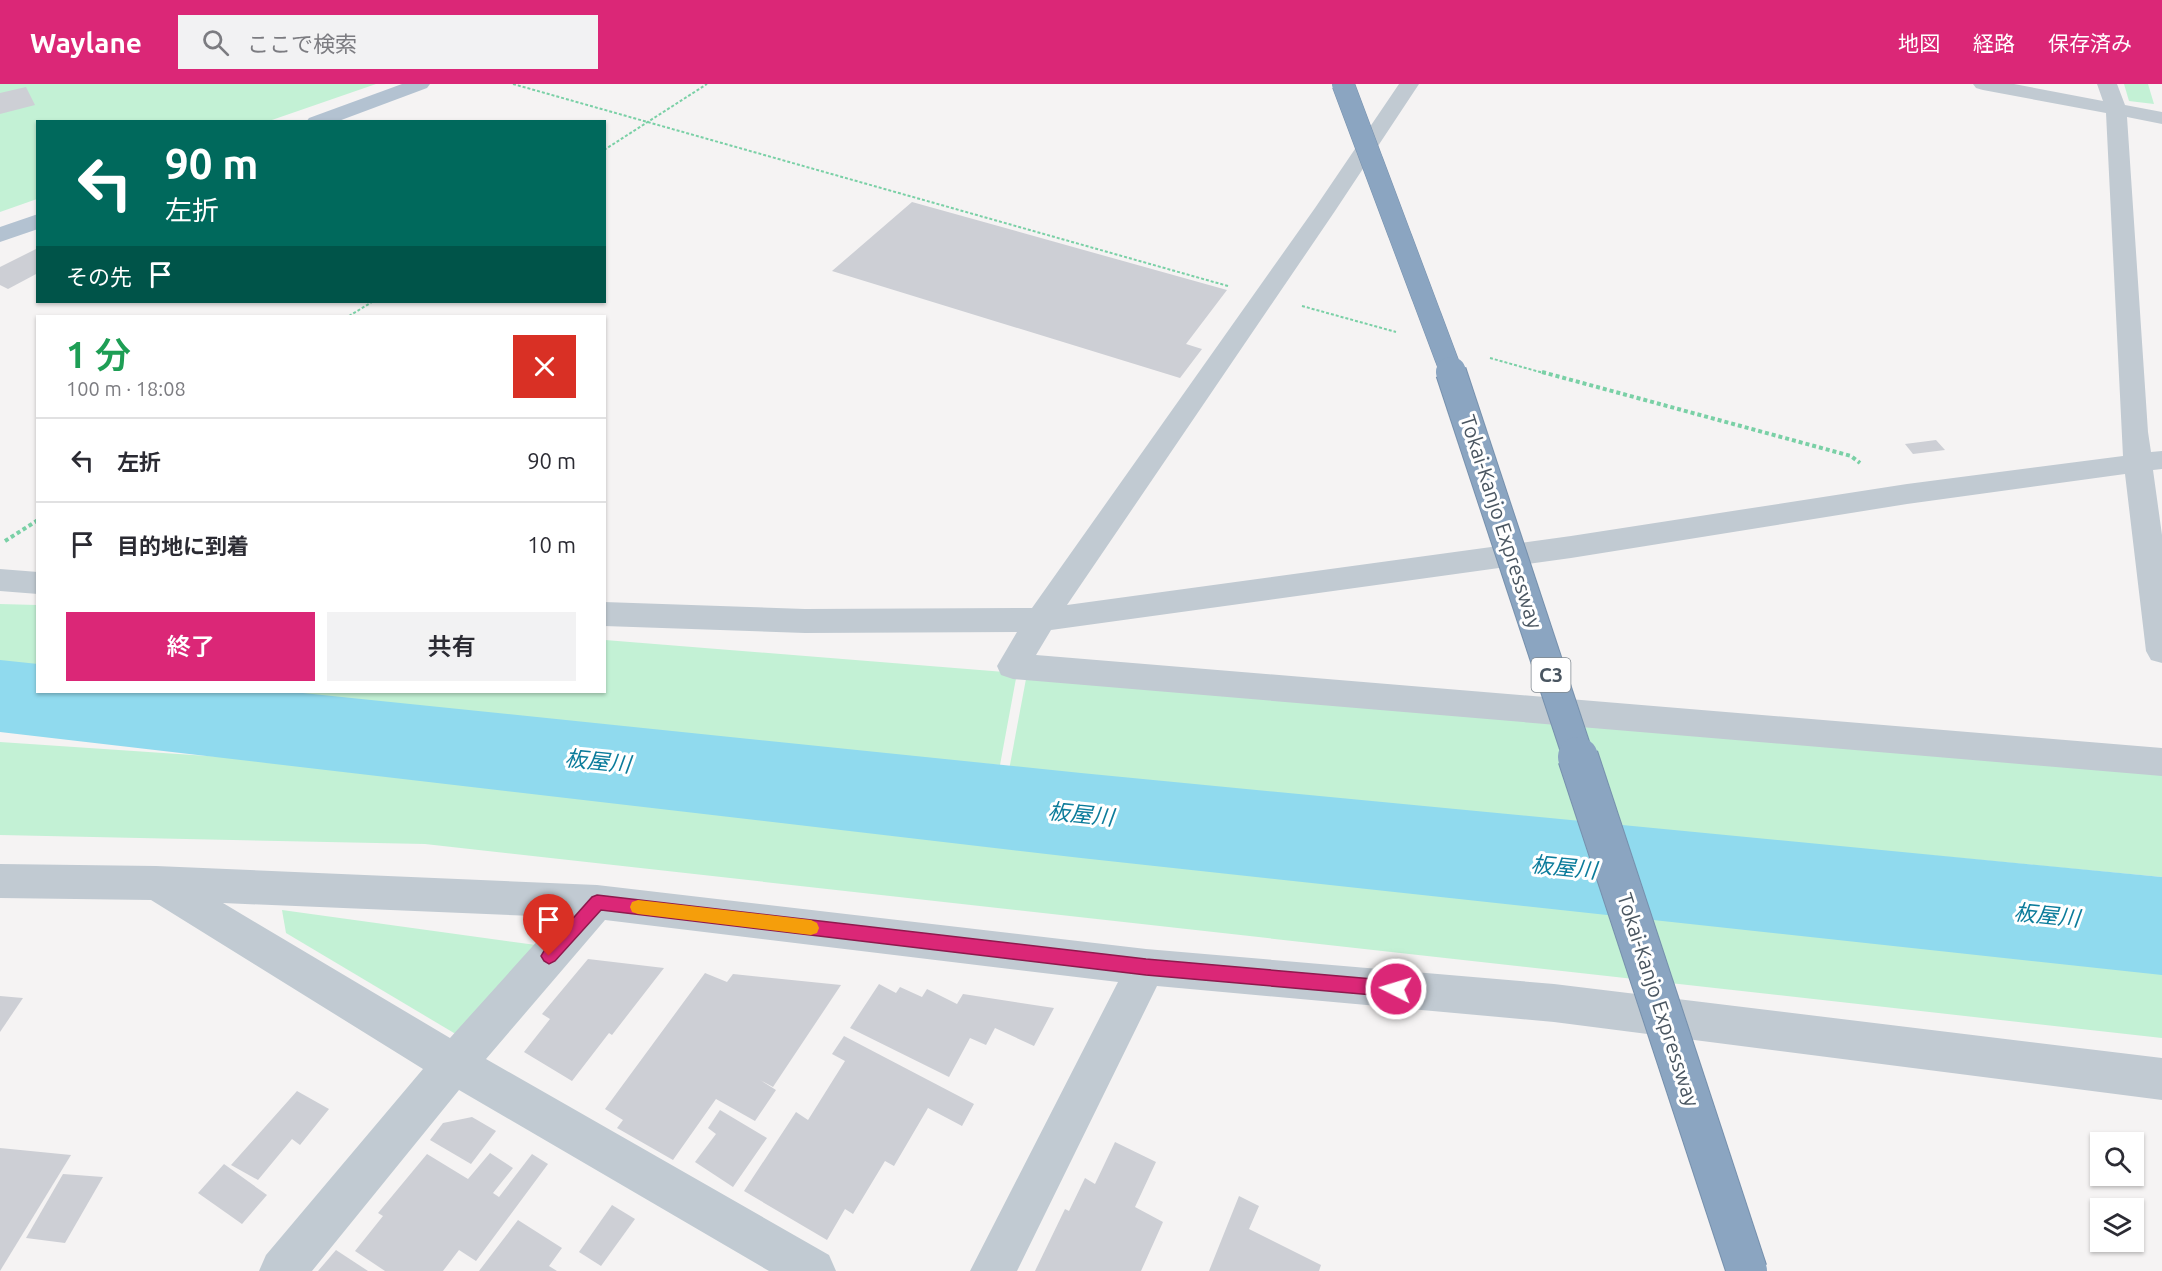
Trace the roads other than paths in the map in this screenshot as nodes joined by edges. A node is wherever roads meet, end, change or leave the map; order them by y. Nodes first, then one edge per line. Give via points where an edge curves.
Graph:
1 (420, 84) edge
2 (1343, 84) edge
3 (1409, 84) edge
4 (1983, 84) edge
5 (2107, 84) edge
6 (2116, 109) junction
7 (2162, 118) edge
8 (321, 120) edge
9 (36, 222) edge
10 (0, 235) edge
11 (2150, 462) edge
12 (0, 580) edge
13 (36, 583) edge
14 (606, 614) edge
15 (1040, 620) junction
16 (2162, 651) edge
17 (2162, 762) edge
18 (0, 881) edge
19 (156, 883) junction
20 (597, 902) junction
21 (1146, 967) junction
22 (454, 1064) junction
23 (2162, 1079) edge
24 (282, 1271) edge
25 (813, 1271) edge
26 (993, 1271) edge
27 (1747, 1271) edge

1 - 8 main road
2 - 27 highway, Tokai-Kanjo Expressway / C3, bridge via 1455,382
3 - 15 street
4 - 6 street
5 - 6 street
6 - 7 street
6 - 11 street via 2133,420
9 - 10 main road
11 - 15 street
11 - 16 street
12 - 13 street
14 - 15 street via 805,621
15 - 17 street via 1013,666
18 - 19 street
19 - 20 street
19 - 22 street
20 - 21 street
20 - 22 street
21 - 23 street via 1554,1003
21 - 26 street
22 - 24 street
22 - 25 street

